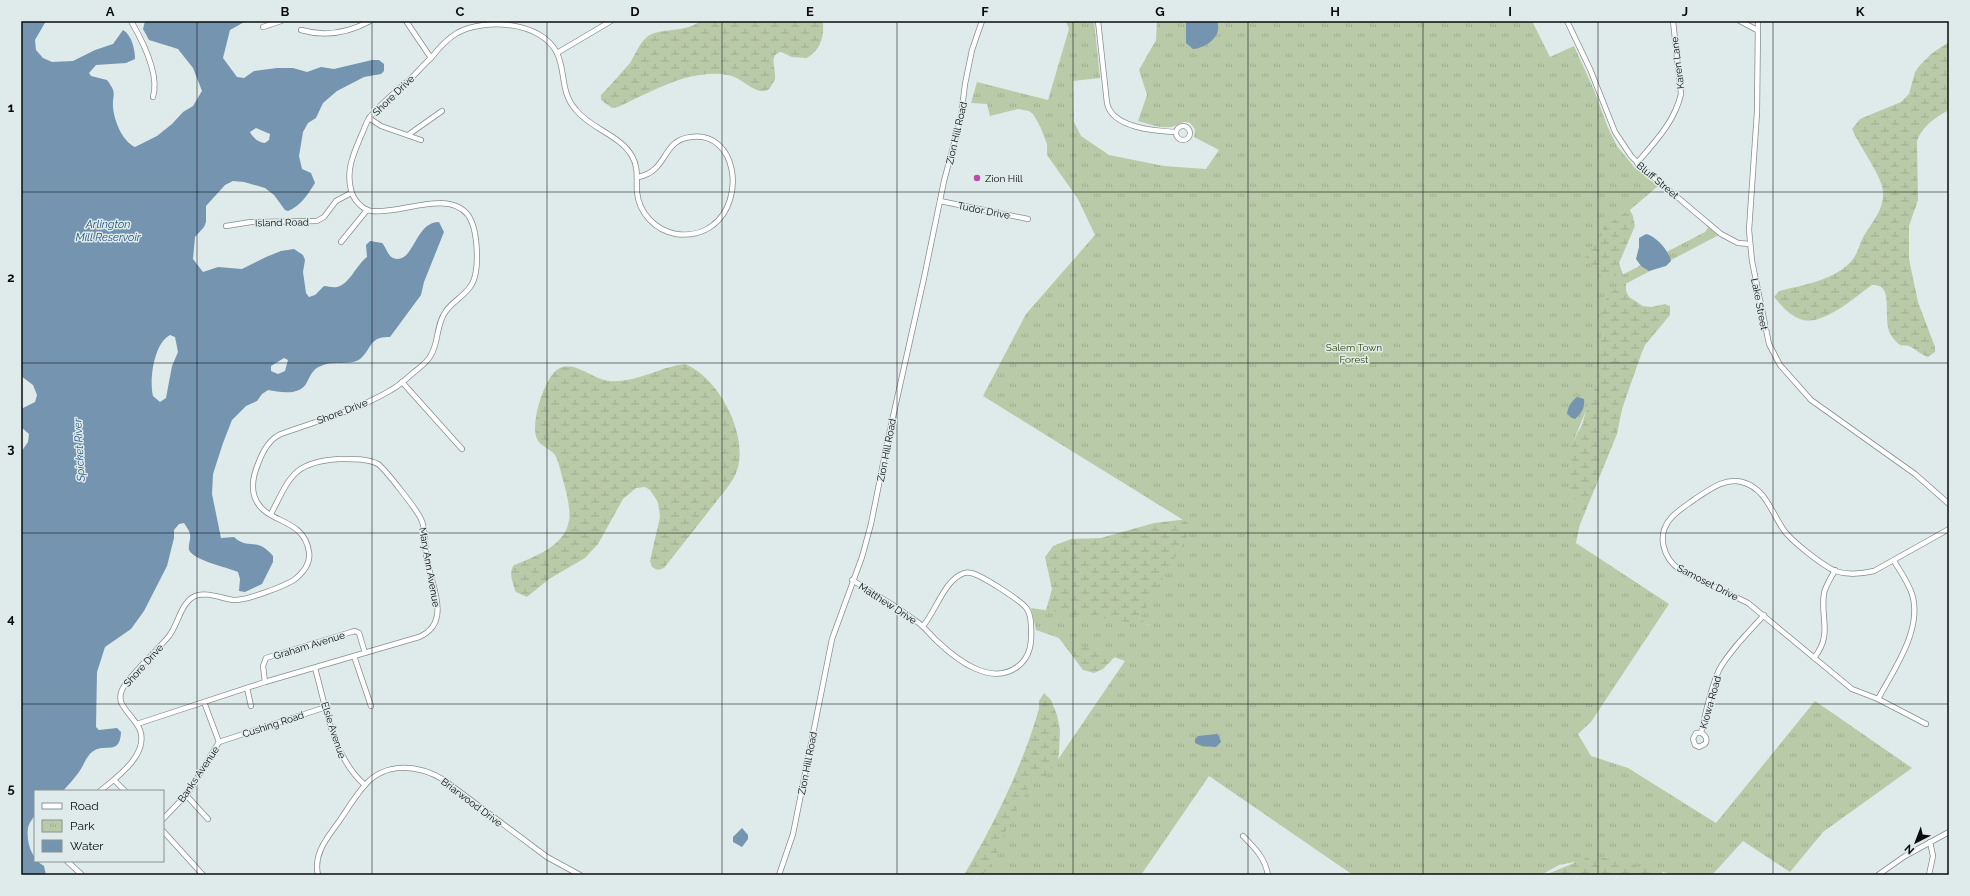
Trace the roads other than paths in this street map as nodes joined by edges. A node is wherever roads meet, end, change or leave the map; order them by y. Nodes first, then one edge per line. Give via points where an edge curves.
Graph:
1 (130, 21) edge
2 (281, 21) edge
3 (370, 21) edge
4 (406, 21) edge
5 (610, 21) edge
6 (982, 21) edge
7 (1098, 21) edge
8 (1568, 21) edge
9 (1673, 21) edge
10 (1740, 21) edge
11 (1758, 21) edge
12 (500, 22) edge
13 (263, 27) dead end
14 (301, 30) dead end
15 (1757, 30) junction
16 (556, 53) junction
17 (431, 58) junction
18 (154, 95) dead end
19 (442, 111) dead end
20 (369, 118) junction
21 (1176, 132) dead end
22 (408, 135) junction
23 (421, 140) dead end
24 (1637, 163) junction
25 (638, 177) junction
26 (351, 193) junction
27 (940, 201) junction
28 (367, 210) junction
29 (1028, 219) dead end
30 (226, 226) dead end
31 (341, 242) dead end
32 (1750, 244) junction
33 (402, 382) junction
34 (462, 449) dead end
35 (1949, 504) edge
36 (271, 514) junction
37 (1949, 529) edge
38 (1894, 561) junction
39 (1835, 570) junction
40 (852, 580) junction
41 (1764, 615) junction
42 (923, 626) junction
43 (365, 653) junction
44 (354, 656) junction
45 (1814, 658) junction
46 (315, 668) junction
47 (265, 682) junction
48 (247, 688) junction
49 (1878, 699) junction
50 (204, 702) junction
51 (251, 706) dead end
52 (371, 706) dead end
53 (326, 707) junction
54 (137, 724) junction
55 (1926, 724) dead end
56 (1701, 733) dead end
57 (220, 742) junction
58 (114, 780) junction
59 (365, 785) junction
60 (101, 790) edge
61 (124, 790) edge
62 (186, 795) junction
63 (164, 818) edge
64 (208, 819) dead end
65 (164, 832) edge
66 (1949, 832) edge
67 (1243, 836) dead end
68 (1930, 842) junction
69 (68, 862) edge
70 (82, 875) edge
71 (203, 875) edge
72 (318, 875) edge
73 (580, 875) edge
74 (779, 875) edge
75 (1268, 875) edge
76 (1878, 875) edge
77 (1929, 875) edge

1 - 18 street via 150,61
2 - 13 street
3 - 14 street via 343,33 320,34
4 - 17 street
5 - 16 street
6 - 27 street, Zion Hill Road via 972,50 961,117
7 - 21 street via 1110,112 1117,119 1145,129
8 - 24 street, Bluff Street via 1616,132
9 - 24 street, Karen Lane via 1681,94 1679,103 1671,120
10 - 15 street
11 - 15 street, Lake Street
12 - 16 street, Shore Drive via 533,32 548,42
12 - 17 street, Shore Drive via 457,33
15 - 32 street, Lake Street
16 - 25 street via 564,87 572,105 585,119 630,152 637,166
17 - 20 street, Shore Drive
19 - 22 street
20 - 22 street via 381,126
20 - 26 street, Shore Drive via 350,162 348,177
22 - 23 street
24 - 32 street, Bluff Street via 1721,234 1738,243
25 - 25 street via 638,197 647,216 658,226 677,234 698,233 716,223 728,206 734,189 732,167 723,151 710,140 698,137 676,142 657,168 650,174
26 - 28 street via 362,208
26 - 30 street, Island Road via 336,201 324,217 316,221 250,222
27 - 29 street, Tudor Drive
27 - 40 street, Zion Hill Road via 872,524
28 - 31 street
28 - 33 street, Shore Drive via 451,204 468,215 472,223 477,255 472,284 441,319 431,355
32 - 35 street, Lake Street via 1765,331 1780,365 1811,400 1915,474
33 - 34 street
33 - 36 street, Shore Drive via 392,390 363,404 274,438 259,461 253,486 257,503
36 - 43 street, Mary Ann Avenue via 286,485 298,469 314,463 343,459 369,461 381,467 418,514 423,526 427,562 438,602 437,616 424,635
36 - 54 street, Shore Drive via 293,526 304,538 310,555 307,567 288,583 242,599 201,595 191,598 171,634 122,689 121,702
37 - 38 street, Samoset Drive
38 - 39 street, Samoset Drive via 1865,573
38 - 49 street via 1912,594 1914,624 1910,638
39 - 41 street, Samoset Drive via 1789,536 1756,488 1740,481 1731,481 1709,490 1678,512 1665,526 1662,543 1665,552 1672,564 1680,570 1738,597
39 - 45 street via 1824,594 1824,641
40 - 42 street, Matthew Drive
40 - 74 street, Zion Hill Road via 832,639 793,834
41 - 45 street, Samoset Drive
41 - 56 street, Kiowa Road via 1719,670
42 - 42 street, Matthew Drive via 944,648 968,664 993,674 1006,673 1017,668 1026,658 1031,646 1030,618 1026,608 972,573 963,574 952,581
43 - 44 street, Mary Ann Avenue
43 - 47 street, Graham Avenue via 360,636 355,631 269,657 262,666
44 - 46 street, Mary Ann Avenue
44 - 52 street
45 - 49 street, Samoset Drive via 1852,689
46 - 47 street, Mary Ann Avenue
46 - 53 street, Elsie Avenue
47 - 48 street, Mary Ann Avenue
48 - 50 street, Mary Ann Avenue
48 - 51 street
49 - 55 street, Samoset Drive
50 - 54 street, Mary Ann Avenue
50 - 57 street, Banks Avenue
53 - 57 street, Cushing Road
53 - 59 street, Elsie Avenue via 342,757 350,770
54 - 58 street, Shore Drive via 142,739 140,748 133,760
57 - 62 street, Banks Avenue
58 - 60 street, Shore Drive
58 - 61 street
59 - 72 street, Briarwood Drive via 322,846 318,860
59 - 73 street, Briarwood Drive via 381,773 399,768 418,768 432,773 547,857
62 - 63 street, Banks Avenue
62 - 64 street
65 - 71 street
66 - 68 street
67 - 75 street via 1264,860
68 - 76 street
68 - 77 street via 1933,856
69 - 70 street

